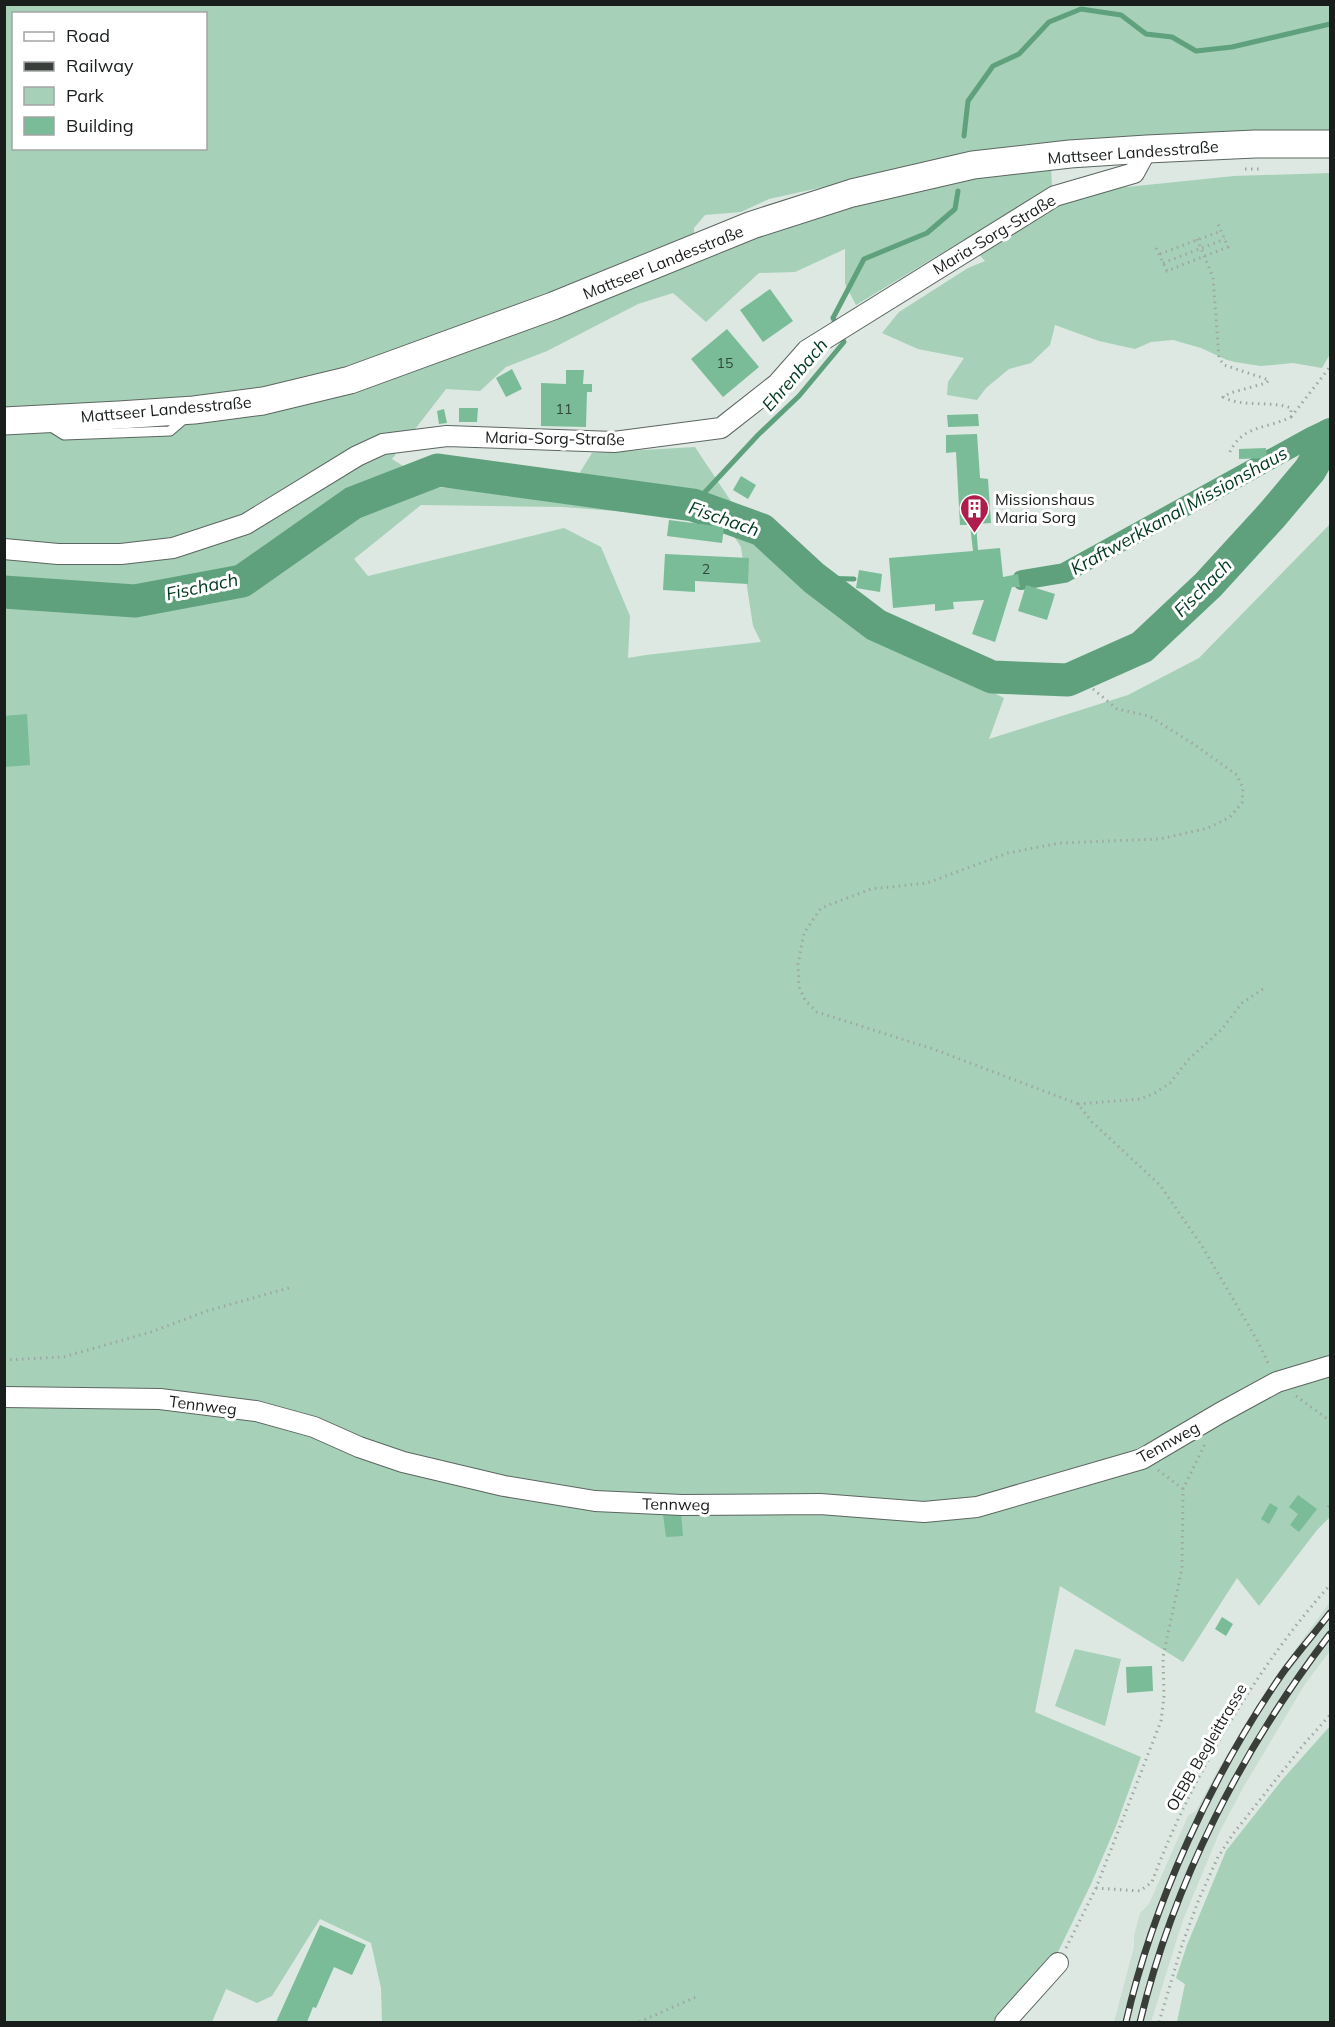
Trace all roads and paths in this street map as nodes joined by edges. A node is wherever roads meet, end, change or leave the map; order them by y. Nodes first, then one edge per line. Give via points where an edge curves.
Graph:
1 (1330, 144) edge
2 (1147, 149) junction
3 (1218, 224) dead end
4 (1221, 231) junction
5 (1225, 239) junction
6 (1197, 240) junction
7 (1156, 248) dead end
8 (1201, 248) junction
9 (1160, 254) junction
10 (1205, 256) junction
11 (1163, 262) junction
12 (1330, 367) edge
13 (1291, 417) junction
14 (4, 421) edge
15 (1228, 456) dead end
16 (4, 549) edge
17 (1093, 689) dead end
18 (1263, 988) dead end
19 (1078, 1104) junction
20 (292, 1287) dead end
21 (4, 1360) edge
22 (1330, 1366) edge
23 (1277, 1382) junction
24 (4, 1397) edge
25 (1220, 1413) junction
26 (1330, 1421) edge
27 (1143, 1459) junction
28 (1183, 1489) junction
29 (1330, 1585) edge
30 (1330, 1715) edge
31 (1096, 1888) junction
32 (1058, 1963) joint
33 (696, 1997) dead end
34 (639, 2022) edge
35 (1005, 2022) edge
36 (1159, 2022) edge

1 - 2 main road, Mattseer Landesstraße
2 - 14 main road, Mattseer Landesstraße via 974,165 852,193 752,225 553,306 350,380 263,401 119,416
2 - 16 street, Maria-Sorg-Straße via 1134,173 1055,196 807,350 777,384 721,428 614,442 447,436 382,444 246,524 173,548 121,554
3 - 4 path
4 - 5 path
4 - 6 path
5 - 8 path
5 - 10 path via 1228,247
6 - 8 path
6 - 9 path
7 - 9 path
8 - 10 path
8 - 11 path
9 - 11 path
10 - 11 path via 1167,271
10 - 13 path via 1214,284 1219,358 1224,365 1269,380 1223,397 1232,402 1279,404 1291,408
12 - 13 path
13 - 15 path via 1247,432
17 - 19 path via 1117,709 1149,716 1237,775 1243,788 1242,803 1230,817 1208,828 1160,839 1060,843 1008,853 927,883 871,889 820,908 804,933 798,964 799,987 817,1012 936,1050
18 - 19 path via 1242,1003 1170,1083 1155,1093 1140,1099
19 - 23 path via 1160,1185 1202,1246
20 - 21 path via 63,1357
22 - 23 street, Tennweg
23 - 25 street, Tennweg
23 - 26 path
24 - 27 street, Tennweg via 160,1399 256,1411 314,1427 403,1462 504,1486 595,1501 820,1504 924,1512 977,1507
25 - 27 street, Tennweg
25 - 28 path
27 - 28 path
28 - 31 path via 1182,1568 1163,1657 1161,1721
29 - 31 path, OEBB Begleittrasse via 1240,1708 1188,1796 1152,1882 1140,1891
30 - 36 path via 1218,1857 1182,1945
31 - 32 path
32 - 35 street
33 - 34 path

